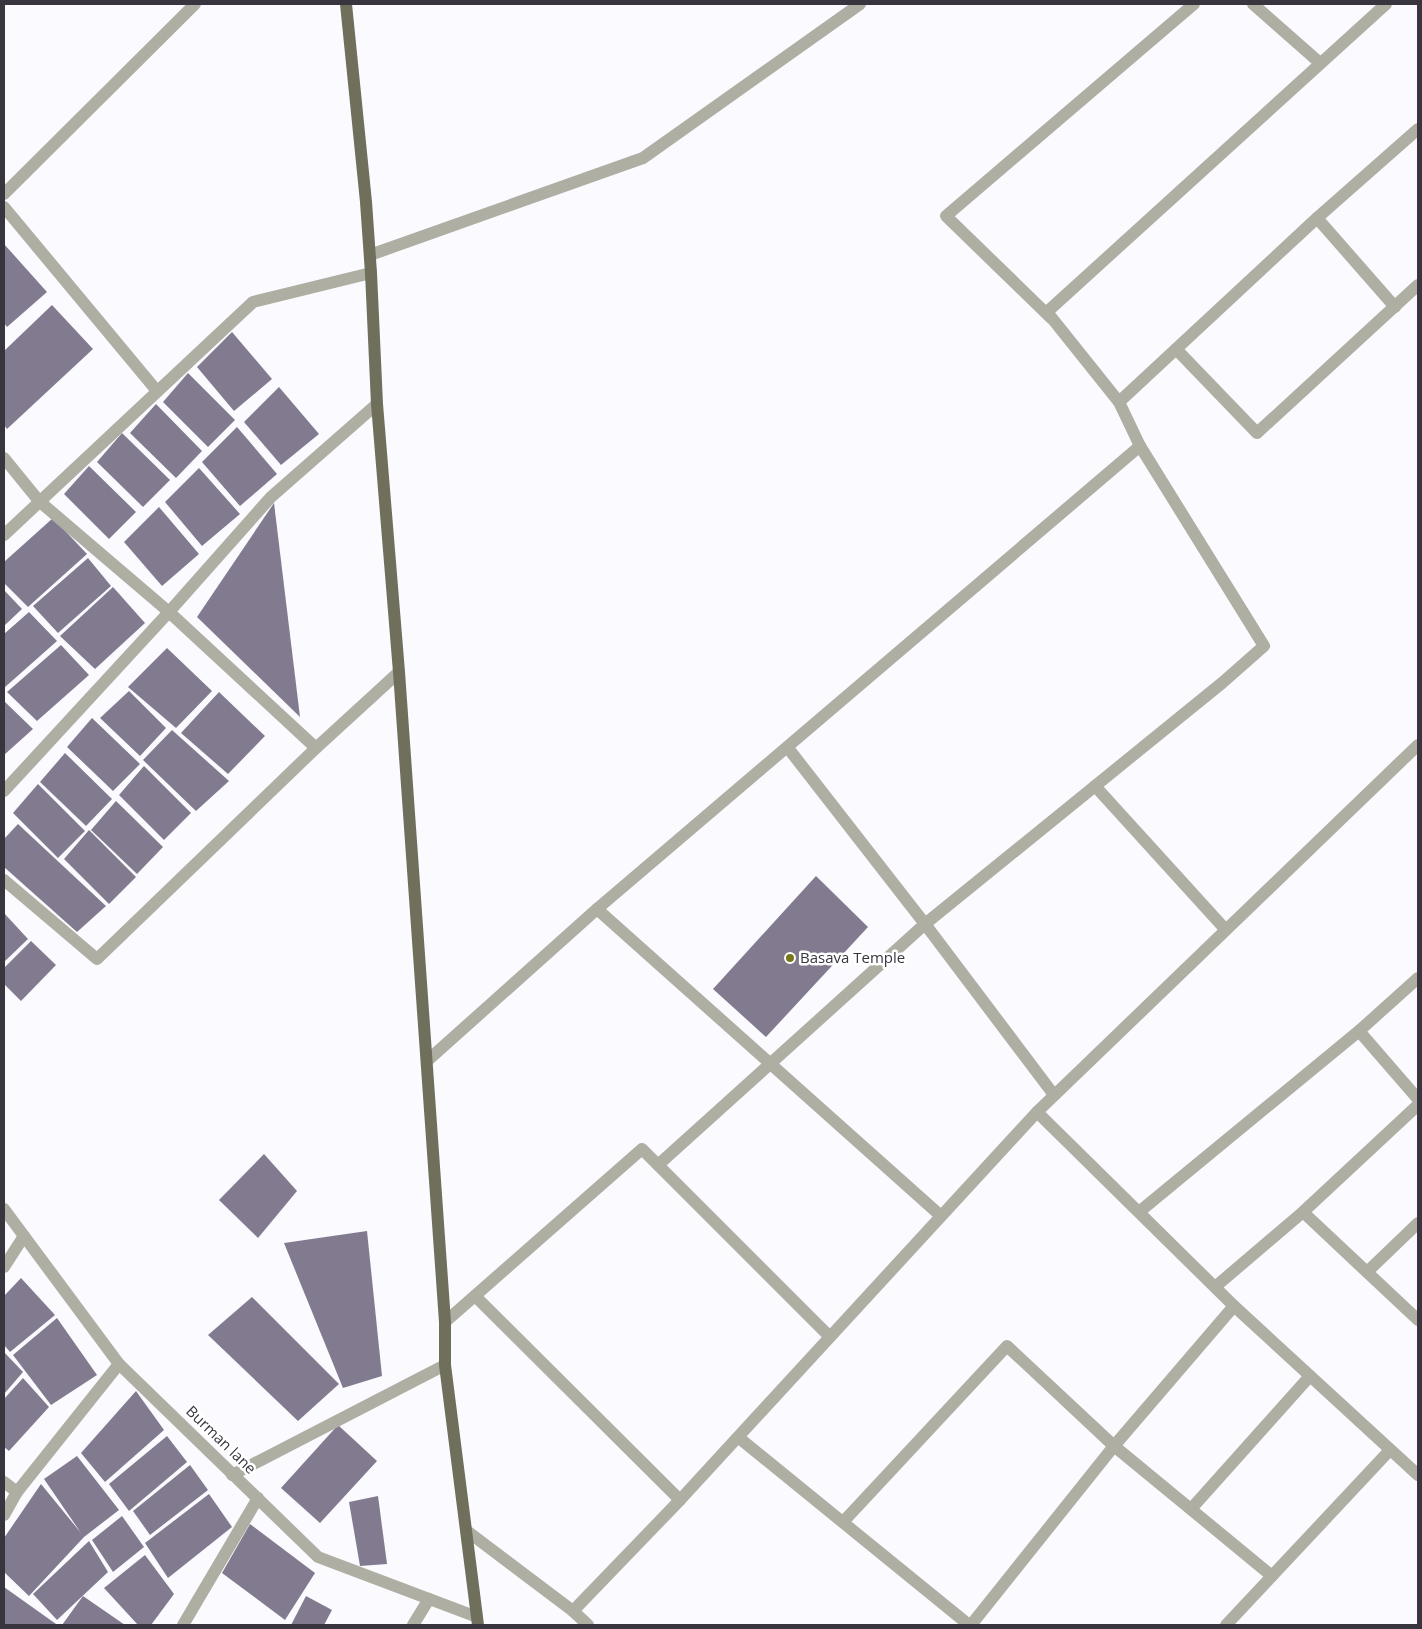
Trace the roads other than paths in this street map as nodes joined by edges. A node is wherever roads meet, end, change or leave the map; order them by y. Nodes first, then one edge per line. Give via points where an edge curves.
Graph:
1 (195, 4) edge
2 (346, 4) edge
3 (860, 4) edge
4 (1194, 4) edge
5 (1253, 4) edge
6 (1386, 4) edge
7 (1320, 63) junction
8 (1418, 129) edge
9 (4, 194) edge
10 (4, 207) edge
11 (1317, 218) junction
12 (370, 255) junction
13 (371, 273) junction
14 (1418, 285) edge
15 (1395, 307) junction
16 (1054, 322) junction
17 (1176, 349) junction
18 (157, 391) junction
19 (1119, 402) junction
20 (377, 404) junction
21 (1140, 446) junction
22 (4, 458) edge
23 (40, 502) junction
24 (4, 535) edge
25 (169, 612) junction
26 (400, 672) junction
27 (1418, 745) edge
28 (316, 748) junction
29 (788, 748) junction
30 (1095, 786) junction
31 (4, 791) edge
32 (4, 880) edge
33 (597, 909) junction
34 (925, 924) junction
35 (1225, 929) junction
36 (1418, 978) edge
37 (1359, 1031) junction
38 (427, 1060) junction
39 (770, 1063) junction
40 (1054, 1095) junction
41 (1418, 1098) edge
42 (1418, 1105) edge
43 (1037, 1112) junction
44 (658, 1165) junction
45 (4, 1209) edge
46 (1139, 1212) junction
47 (1303, 1212) junction
48 (941, 1216) junction
49 (1418, 1223) edge
50 (24, 1236) junction
51 (4, 1267) edge
52 (1367, 1272) junction
53 (1214, 1287) junction
54 (475, 1296) junction
55 (1234, 1306) junction
56 (1418, 1320) edge
57 (445, 1322) junction
58 (830, 1337) junction
59 (119, 1364) junction
60 (445, 1365) junction
61 (1310, 1376) junction
62 (738, 1437) junction
63 (1114, 1446) junction
64 (1390, 1450) junction
65 (232, 1475) junction
66 (1418, 1475) edge
67 (4, 1482) edge
68 (17, 1492) junction
69 (258, 1498) junction
70 (680, 1500) junction
71 (1191, 1509) junction
72 (4, 1515) edge
73 (843, 1522) junction
74 (467, 1531) junction
75 (1272, 1576) junction
76 (429, 1599) junction
77 (573, 1611) junction
78 (478, 1621) edge
79 (183, 1625) edge
80 (413, 1625) edge
81 (588, 1625) edge
82 (970, 1625) edge
83 (1226, 1625) edge

1 - 9 street
2 - 12 main road
3 - 12 street via 643,158
4 - 16 street via 946,216
5 - 7 street
6 - 7 street
7 - 16 street via 1047,312
8 - 11 street
10 - 18 street
11 - 15 street
11 - 17 street
12 - 13 main road
13 - 18 street via 252,302
13 - 20 main road
14 - 15 street
15 - 17 street via 1257,433
16 - 19 street
17 - 19 street
18 - 23 street
19 - 21 street
20 - 25 street via 271,497
20 - 26 main road
21 - 29 street
21 - 30 street via 1264,646
22 - 23 street
23 - 24 street
23 - 25 street
25 - 28 street
25 - 31 street
26 - 28 street
26 - 38 main road
27 - 35 street
28 - 32 street via 97,959
29 - 33 street
29 - 34 street
30 - 34 street
30 - 35 street
33 - 38 street
33 - 39 street
34 - 39 street
34 - 40 street
35 - 40 street
36 - 37 street
37 - 41 street
37 - 46 street
38 - 57 main road
39 - 44 street
39 - 48 street
40 - 43 street
42 - 47 street
43 - 46 street
43 - 48 street
44 - 54 street via 642,1149
44 - 58 street
45 - 50 street, Burman lane
46 - 53 street
47 - 52 street
47 - 53 street
48 - 58 street
49 - 52 street
50 - 51 street
50 - 59 street, Burman lane
52 - 56 street
53 - 55 street
54 - 57 street
54 - 70 street
55 - 61 street
55 - 63 street
57 - 60 main road
58 - 62 street
59 - 65 street, Burman lane
59 - 68 street
60 - 65 street
60 - 74 main road
61 - 64 street
61 - 71 street
62 - 70 street
62 - 73 street
63 - 71 street
63 - 73 street via 1007,1346
63 - 82 street
64 - 66 street
64 - 75 street
65 - 69 street, Burman lane
67 - 68 street
68 - 72 street
69 - 76 street, Burman lane via 318,1557
69 - 79 street
70 - 77 street
71 - 75 street
73 - 82 street
74 - 77 street
74 - 78 main road
75 - 83 street
76 - 78 street, Burman lane
76 - 80 street
77 - 81 street

